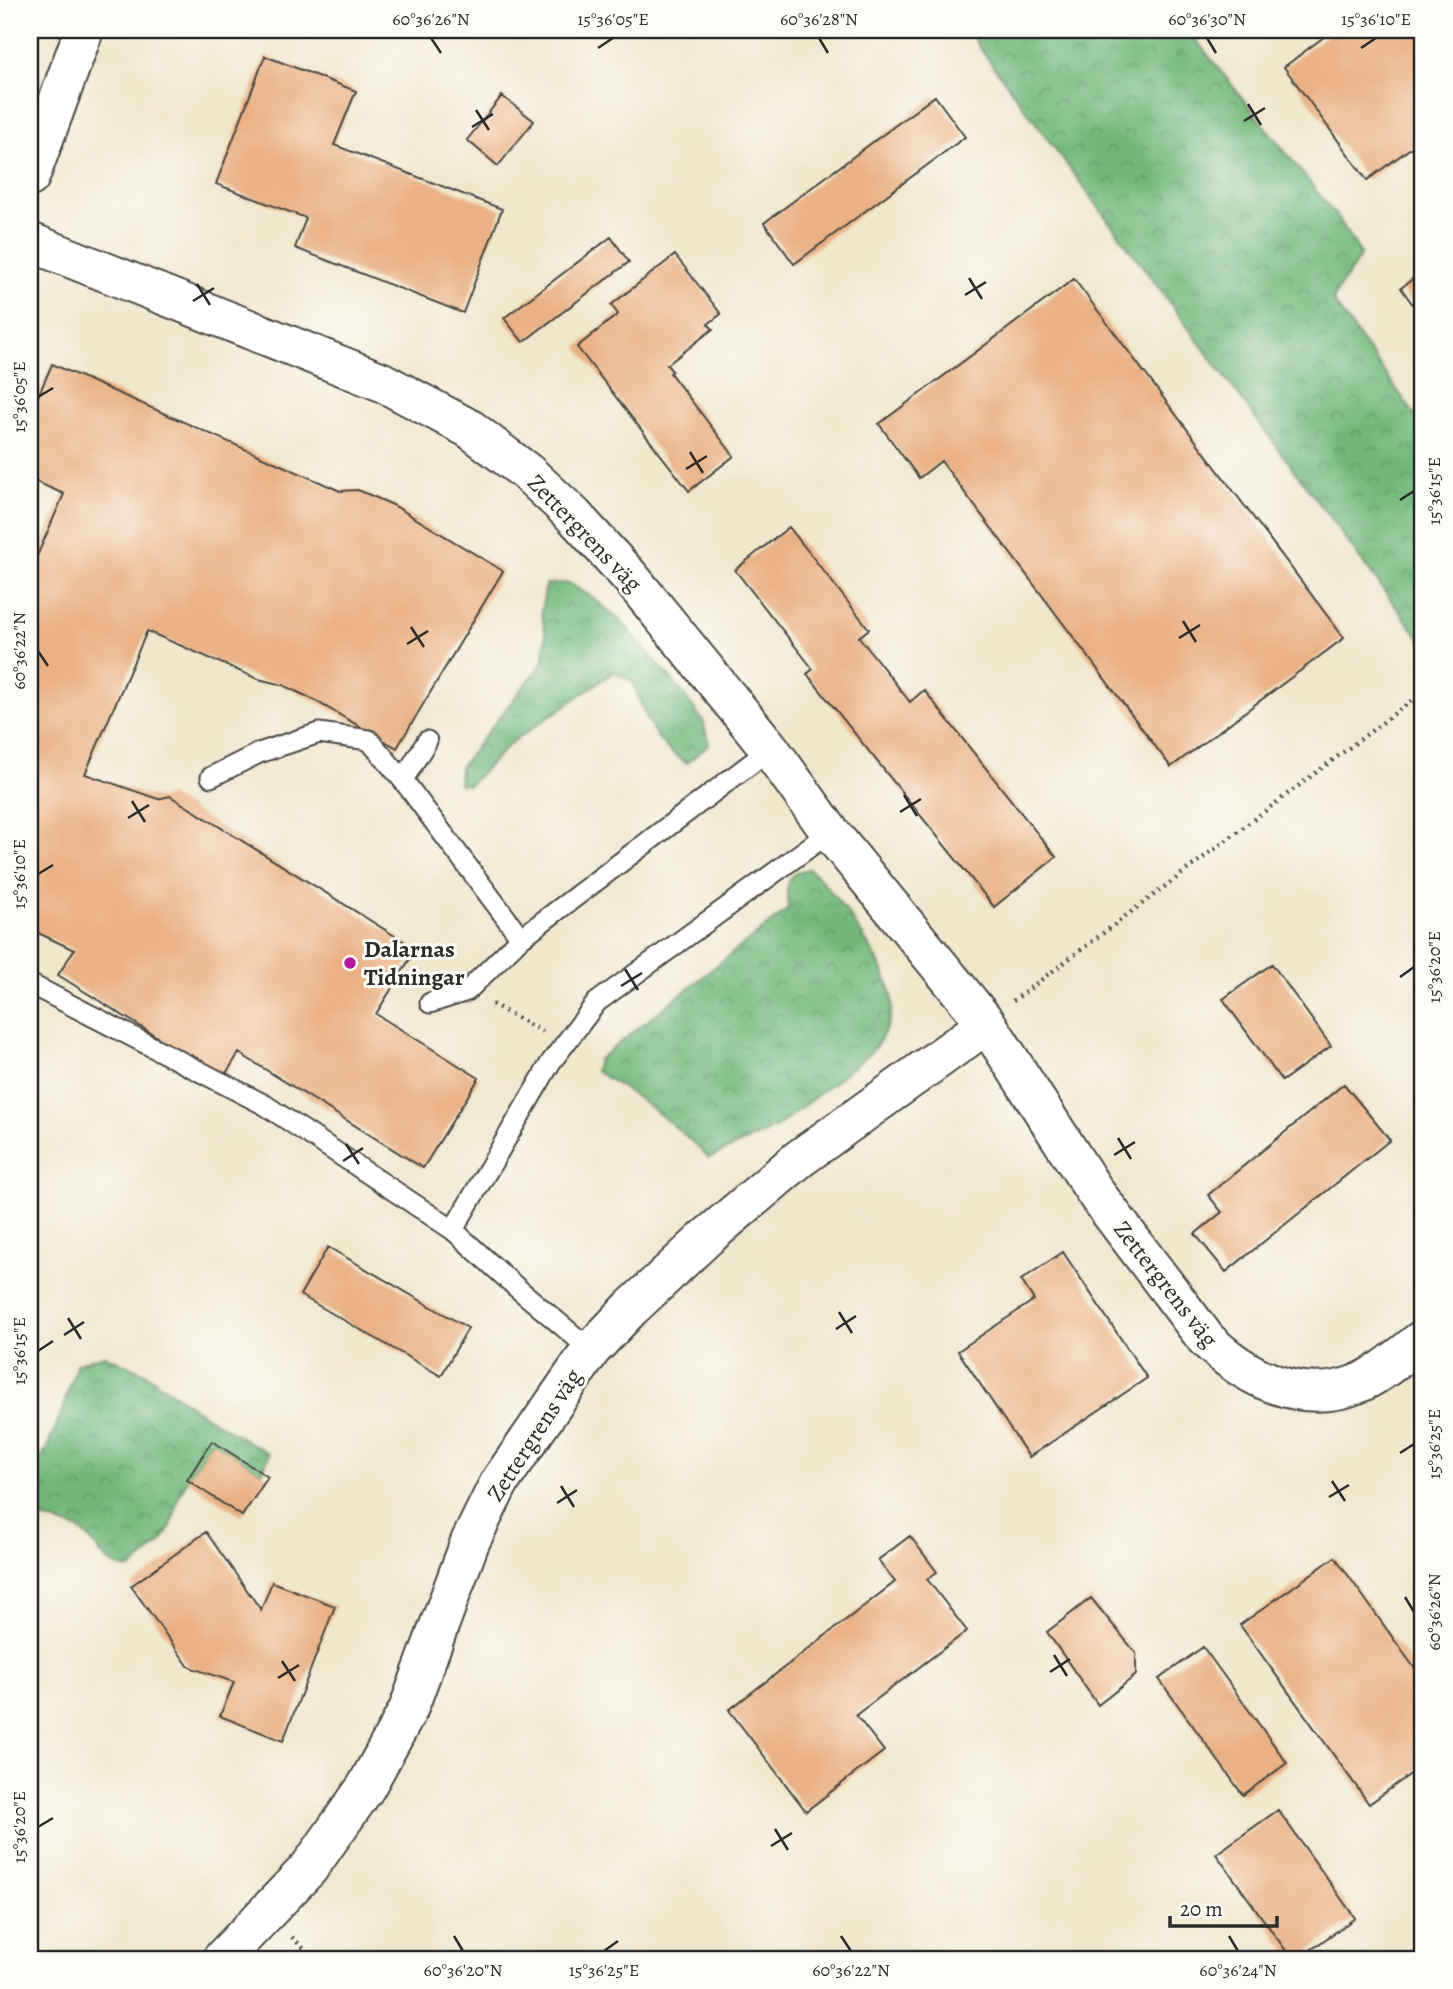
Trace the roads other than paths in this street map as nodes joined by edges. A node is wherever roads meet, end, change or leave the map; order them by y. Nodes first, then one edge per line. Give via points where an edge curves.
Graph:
1 (84, 30) edge
2 (30, 177) edge
3 (30, 242) edge
4 (426, 741) dead end
5 (770, 749) junction
6 (211, 777) dead end
7 (403, 780) junction
8 (830, 832) junction
9 (520, 938) junction
10 (30, 984) edge
11 (430, 1003) dead end
12 (987, 1024) junction
13 (453, 1230) junction
14 (1423, 1339) edge
15 (591, 1350) junction
16 (222, 1959) edge

1 - 2 street
3 - 5 street, Zettergrens väg via 382,382 470,429 528,472 574,516 630,577
4 - 7 lane
5 - 8 street, Zettergrens väg
5 - 9 lane
6 - 7 lane via 259,753 319,733 369,740
7 - 9 lane
8 - 12 street, Zettergrens väg
8 - 13 lane via 597,1002 551,1062
9 - 11 lane via 467,991
10 - 13 lane via 265,1105
12 - 14 street, Zettergrens väg via 1097,1195 1226,1359 1276,1385 1308,1392 1334,1391 1359,1383
12 - 15 street, Zettergrens väg via 799,1159 706,1238
13 - 15 lane
15 - 16 street, Zettergrens väg via 499,1483 470,1542 408,1710 366,1787 309,1868

